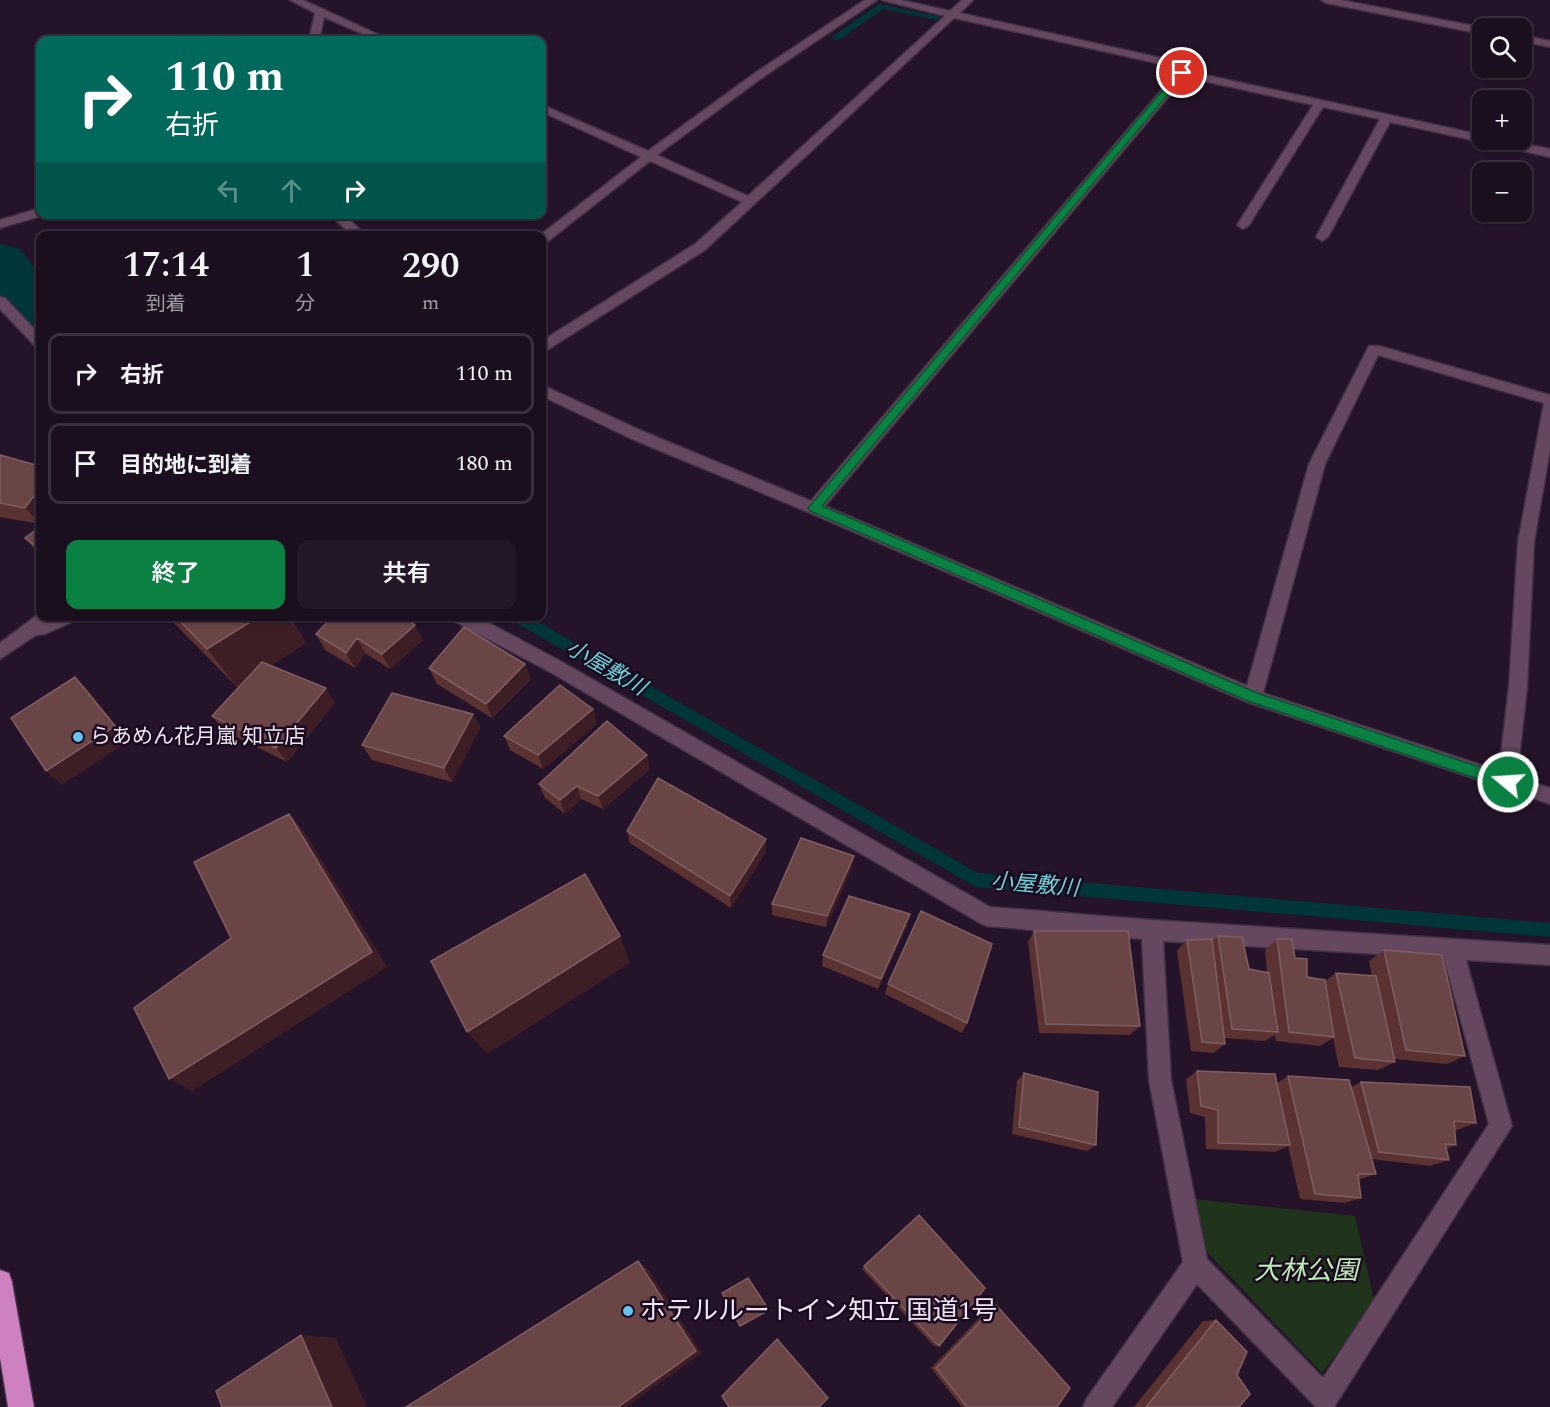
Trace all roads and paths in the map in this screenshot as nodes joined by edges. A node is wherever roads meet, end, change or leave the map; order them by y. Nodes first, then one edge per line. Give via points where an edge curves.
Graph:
1 (295, 0) edge
2 (872, 0) edge
3 (887, 0) edge
4 (968, 0) edge
5 (1326, 0) edge
6 (320, 12) junction
7 (951, 16) junction
8 (1472, 29) edge
9 (315, 36) edge
10 (377, 36) edge
11 (1532, 40) edge
12 (1550, 44) edge
13 (1182, 73) junction
14 (1320, 103) junction
15 (546, 110) edge
16 (1387, 117) junction
17 (1472, 136) edge
18 (1532, 149) edge
19 (1550, 153) edge
20 (650, 155) junction
21 (750, 201) junction
22 (36, 213) edge
23 (341, 219) edge
24 (0, 224) edge
25 (1243, 225) dead end
26 (355, 231) edge
27 (546, 236) edge
28 (1322, 237) dead end
29 (0, 301) edge
30 (36, 340) edge
31 (546, 344) edge
32 (546, 392) edge
33 (1550, 400) edge
34 (1550, 406) edge
35 (814, 508) junction
36 (43, 621) edge
37 (57, 621) edge
38 (469, 621) edge
39 (27, 635) junction
40 (0, 652) edge
41 (1253, 697) junction
42 (1508, 782) junction
43 (1550, 796) edge
44 (1152, 930) junction
45 (1452, 948) junction
46 (1550, 955) edge
47 (1196, 1265) junction
48 (0, 1282) edge
49 (21, 1407) edge
50 (1096, 1407) edge

1 - 6 street
2 - 20 street
3 - 7 street
4 - 7 street
5 - 8 street
6 - 9 street
6 - 10 street
7 - 13 street via 1179,65
7 - 21 street
11 - 12 street
13 - 14 street
13 - 35 street
14 - 16 street
14 - 25 street
15 - 20 street
16 - 17 street
16 - 28 street
18 - 19 street
20 - 21 street
20 - 27 street
21 - 31 street via 699,247
22 - 24 street
23 - 26 street
29 - 30 street
32 - 35 street
33 - 41 street via 1374,349 1317,464
34 - 42 street via 1526,542
35 - 41 street
36 - 39 street
37 - 39 street
38 - 44 street via 987,916
39 - 40 street
41 - 42 street
42 - 43 street
44 - 45 street
44 - 47 street via 1160,1080
45 - 46 street
45 - 47 street via 1501,1126 1325,1398
47 - 50 street
48 - 49 highway

